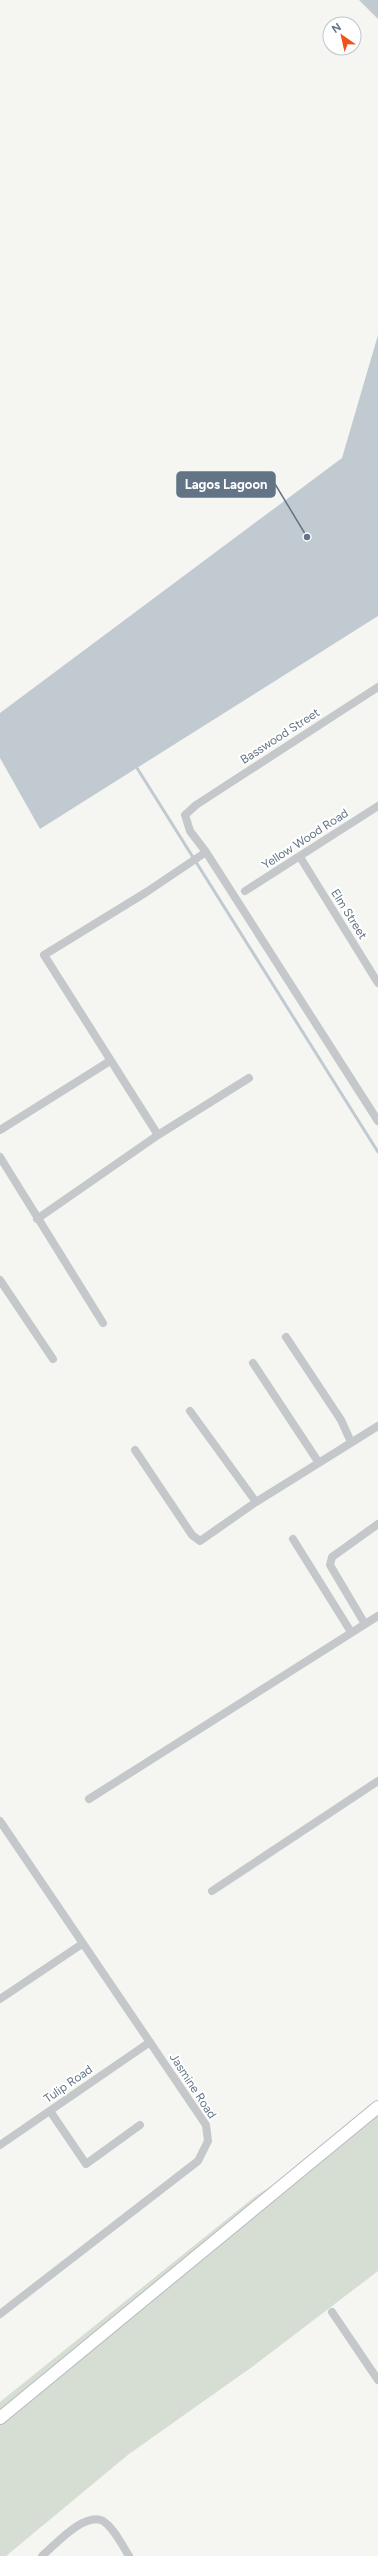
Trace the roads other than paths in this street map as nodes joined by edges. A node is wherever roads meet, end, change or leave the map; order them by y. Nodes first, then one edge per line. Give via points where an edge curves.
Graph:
1 (378, 687) edge
2 (378, 806) edge
3 (204, 854) junction
4 (300, 857) junction
5 (245, 892) dead end
6 (378, 983) edge
7 (110, 1061) junction
8 (249, 1078) dead end
9 (378, 1121) edge
10 (0, 1130) edge
11 (158, 1135) junction
12 (0, 1157) edge
13 (38, 1218) junction
14 (0, 1280) edge
15 (103, 1323) dead end
16 (286, 1337) dead end
17 (53, 1359) dead end
18 (253, 1363) dead end
19 (190, 1411) dead end
20 (378, 1426) edge
21 (351, 1442) junction
22 (135, 1450) dead end
23 (319, 1462) junction
24 (256, 1502) junction
25 (378, 1524) edge
26 (293, 1539) dead end
27 (378, 1616) edge
28 (365, 1624) junction
29 (351, 1632) junction
30 (378, 1781) edge
31 (89, 1799) dead end
32 (0, 1821) edge
33 (212, 1891) dead end
34 (82, 1944) junction
35 (0, 1999) edge
36 (150, 2042) junction
37 (378, 2107) edge
38 (50, 2111) junction
39 (140, 2126) dead end
40 (0, 2145) edge
41 (332, 2312) dead end
42 (0, 2314) edge
43 (378, 2380) edge
44 (0, 2418) edge
45 (42, 2556) edge
46 (129, 2556) edge

1 - 3 street, Basswood Street via 196,805 185,815 185,821
2 - 4 street, Yellow Wood Road
3 - 7 street via 44,956
3 - 9 street
4 - 5 street, Yellow Wood Road
4 - 6 street, Elm Street
7 - 10 street
7 - 11 street
8 - 11 street
11 - 13 street
12 - 13 street
13 - 15 street
14 - 17 street
16 - 21 street via 341,1420
18 - 23 street
19 - 24 street
20 - 21 street
21 - 23 street
22 - 24 street via 192,1535 200,1541
23 - 24 street
25 - 28 street via 332,1557 330,1565
26 - 29 street
27 - 28 street
28 - 29 street
29 - 31 street
30 - 33 street
32 - 34 street, Jasmine Road
34 - 35 street
34 - 36 street, Jasmine Road
36 - 38 street, Tulip Road
36 - 42 street, Jasmine Road via 206,2125 208,2141 198,2161
37 - 44 street
38 - 39 street via 86,2164
38 - 40 street, Tulip Road
41 - 43 street
45 - 46 street via 83,2521 93,2519 103,2521 110,2528

